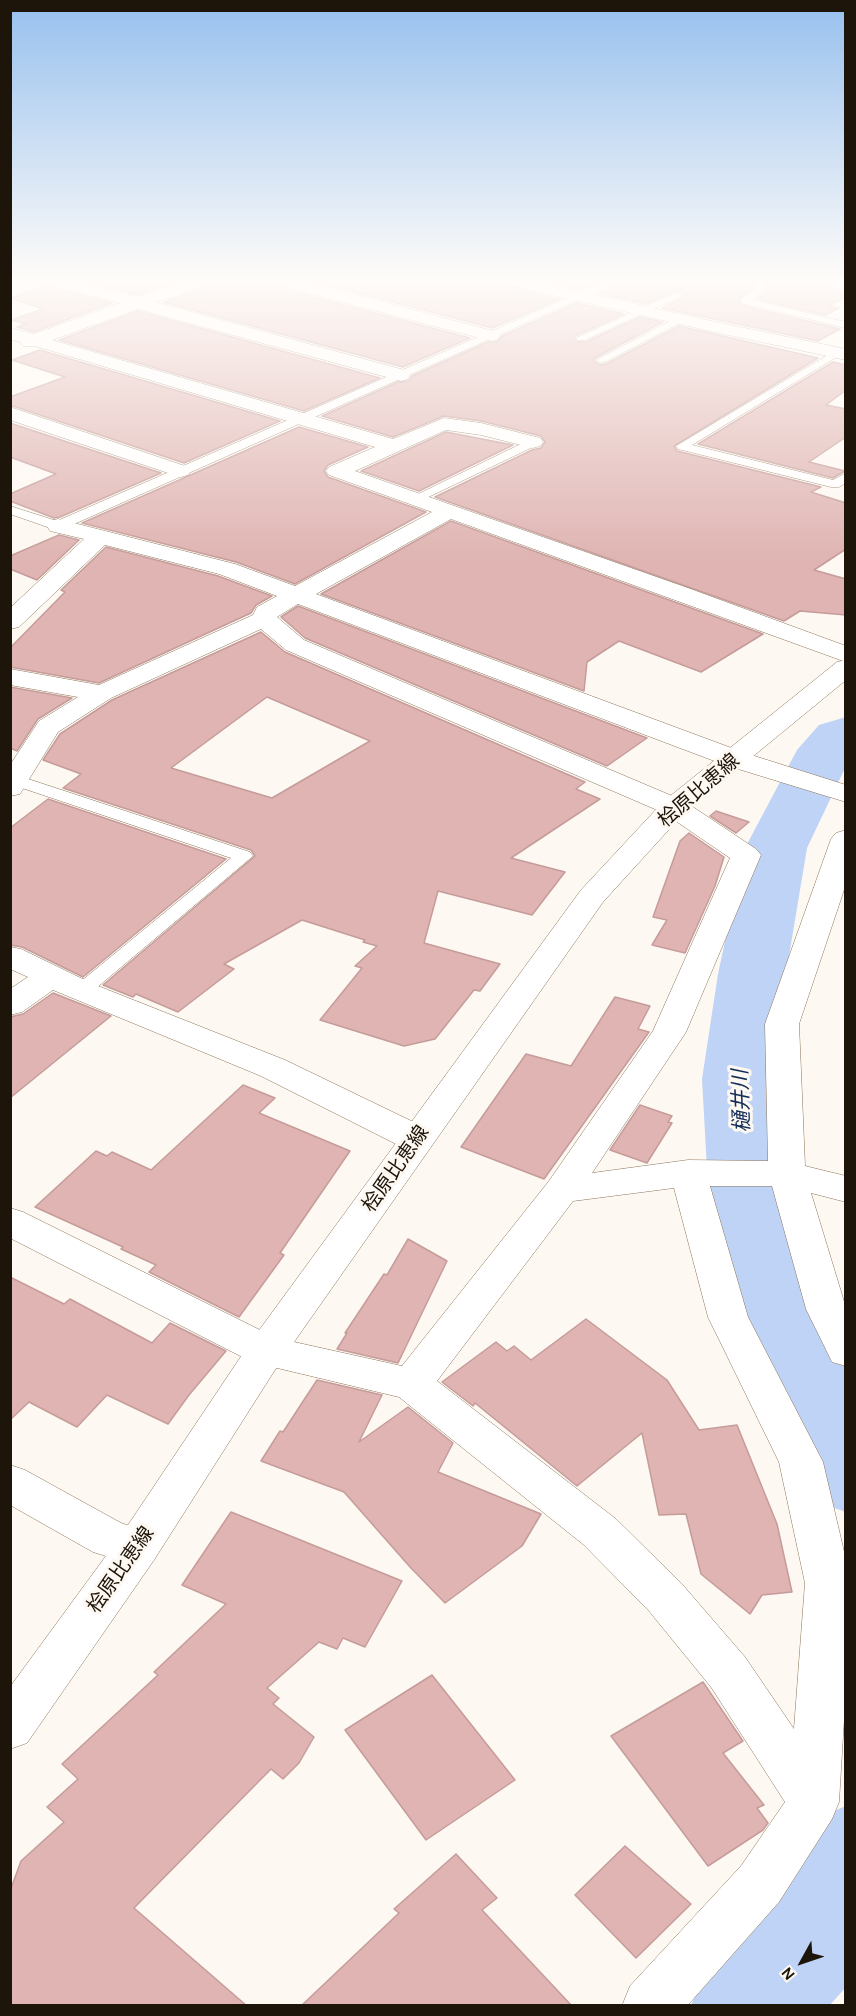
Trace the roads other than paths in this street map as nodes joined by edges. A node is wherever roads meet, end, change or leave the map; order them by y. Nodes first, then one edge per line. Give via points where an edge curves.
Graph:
1 (143, 372) edge
2 (390, 372) edge
3 (408, 372) edge
4 (810, 372) edge
5 (401, 375) junction
6 (10, 413) edge
7 (300, 419) junction
8 (533, 442) joint
9 (395, 446) junction
10 (182, 471) junction
11 (846, 477) edge
12 (414, 499) junction
13 (10, 510) edge
14 (450, 512) junction
15 (58, 526) junction
16 (100, 537) junction
17 (299, 595) junction
18 (264, 619) junction
19 (10, 622) edge
20 (846, 655) edge
21 (846, 667) edge
22 (10, 677) edge
23 (102, 693) junction
24 (735, 759) junction
25 (13, 784) edge
26 (846, 794) edge
27 (674, 807) junction
28 (846, 839) edge
29 (10, 956) edge
30 (49, 977) junction
31 (81, 991) junction
32 (10, 1005) edge
33 (417, 1139) junction
34 (693, 1173) junction
35 (788, 1174) junction
36 (846, 1189) edge
37 (562, 1190) junction
38 (10, 1221) edge
39 (266, 1351) junction
40 (846, 1351) edge
41 (411, 1384) junction
42 (10, 1483) edge
43 (138, 1547) junction
44 (10, 1727) edge
45 (814, 1802) junction
46 (650, 2006) edge

1 - 7 street
2 - 5 street
3 - 5 lane
4 - 11 lane via 682,446 835,484
5 - 7 lane
6 - 10 street
7 - 9 street
7 - 10 lane
8 - 9 street via 444,424
8 - 12 lane
9 - 12 street via 336,471
10 - 15 lane
12 - 14 street
13 - 15 lane
14 - 17 street
14 - 20 street
15 - 16 street
16 - 17 street via 227,569
16 - 19 street
17 - 18 street via 266,612
17 - 24 street
18 - 23 street
18 - 27 street via 295,645
21 - 24 street, 桧原比恵線
22 - 23 street
23 - 25 street via 48,728
24 - 26 street
24 - 27 street, 桧原比恵線
25 - 31 lane via 244,856
27 - 33 street, 桧原比恵線 via 592,896
27 - 37 street via 746,855 669,1032
28 - 35 street via 782,1024
29 - 30 street
30 - 31 street
30 - 32 street
31 - 33 street via 273,1068
33 - 39 street, 桧原比恵線
34 - 35 street
34 - 37 street
34 - 45 street via 729,1317 801,1462 828,1583
35 - 36 street
35 - 40 street via 826,1308
37 - 41 street
38 - 39 street
39 - 41 street
39 - 43 street, 桧原比恵線
41 - 45 street via 600,1532 665,1597 728,1672
42 - 43 street via 109,1539
43 - 44 street, 桧原比恵線
45 - 46 street via 765,1888

